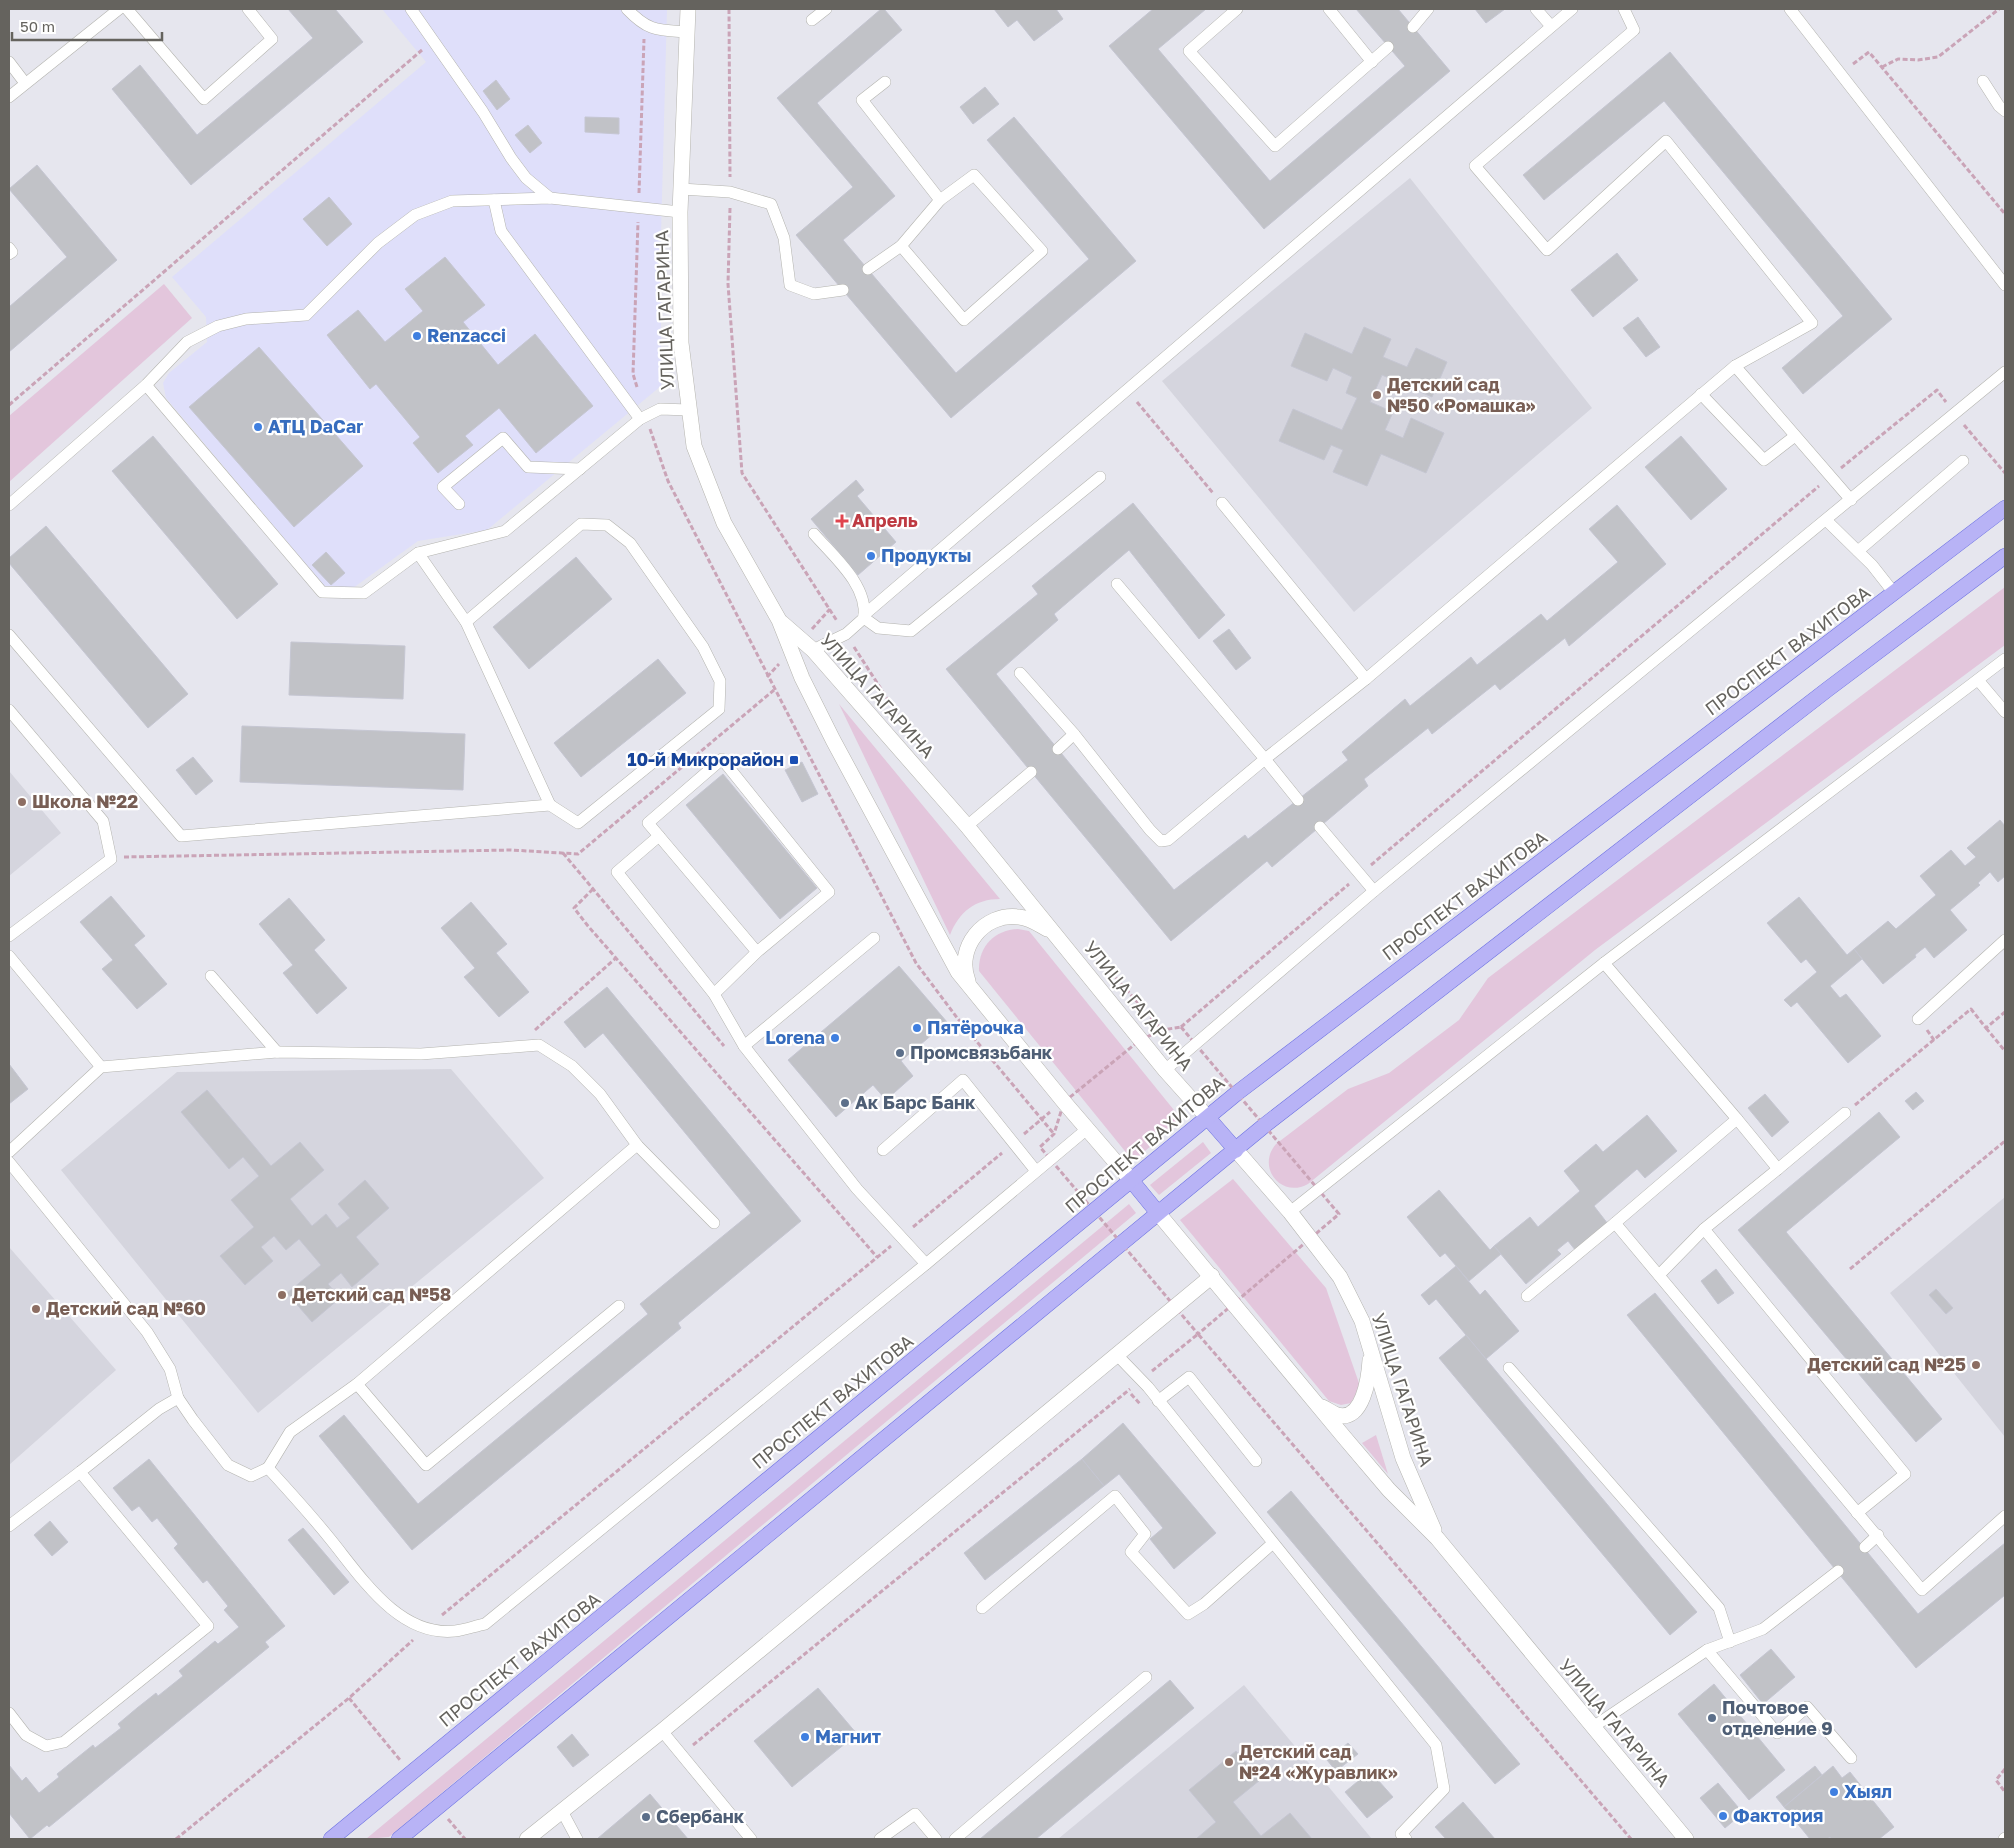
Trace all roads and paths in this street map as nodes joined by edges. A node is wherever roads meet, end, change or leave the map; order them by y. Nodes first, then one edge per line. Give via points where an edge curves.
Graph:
1 (119, 9) edge
2 (127, 9) edge
3 (248, 9) edge
4 (412, 9) edge
5 (627, 9) edge
6 (688, 9) edge
7 (729, 9) edge
8 (826, 9) edge
9 (1237, 9) edge
10 (1329, 9) edge
11 (1428, 9) edge
12 (1536, 9) edge
13 (1572, 9) edge
14 (1624, 9) edge
15 (1790, 9) edge
16 (1999, 9) edge
17 (812, 20) dead end
18 (1551, 26) junction
19 (1413, 27) dead end
20 (688, 32) junction
21 (433, 40) junction
22 (1388, 47) dead end
23 (9, 62) edge
24 (1372, 62) junction
25 (1882, 68) junction
26 (1847, 69) dead end
27 (1983, 81) dead end
28 (885, 82) dead end
29 (25, 83) junction
30 (9, 97) edge
31 (2005, 111) edge
32 (681, 189) junction
33 (730, 192) junction
34 (550, 198) junction
35 (494, 200) junction
36 (940, 200) junction
37 (680, 212) junction
38 (2005, 214) edge
39 (901, 246) junction
40 (9, 248) edge
41 (9, 254) edge
42 (868, 270) dead end
43 (2005, 285) edge
44 (843, 290) dead end
45 (1735, 366) junction
46 (2005, 372) edge
47 (146, 385) junction
48 (1127, 390) junction
49 (1701, 394) junction
50 (9, 405) edge
51 (689, 410) junction
52 (1955, 414) junction
53 (640, 420) junction
54 (1795, 436) junction
55 (1963, 461) dead end
56 (580, 469) junction
57 (2005, 473) edge
58 (1830, 476) junction
59 (1100, 477) dead end
60 (1851, 500) junction
61 (1222, 503) joint
62 (459, 504) dead end
63 (9, 505) edge
64 (2005, 508) edge
65 (1826, 520) junction
66 (814, 534) dead end
67 (1858, 551) junction
68 (418, 553) junction
69 (2005, 556) edge
70 (1117, 584) dead end
71 (1894, 593) junction
72 (864, 617) junction
73 (779, 620) junction
74 (466, 622) junction
75 (9, 634) edge
76 (846, 634) junction
77 (813, 650) junction
78 (2005, 658) edge
79 (1020, 673) dead end
80 (1366, 679) junction
81 (1978, 680) junction
82 (9, 710) edge
83 (2005, 712) edge
84 (908, 731) dead end
85 (1074, 734) junction
86 (1058, 749) dead end
87 (1265, 759) junction
88 (1031, 772) dead end
89 (1298, 800) dead end
90 (550, 805) junction
91 (967, 826) junction
92 (1320, 827) dead end
93 (659, 836) junction
94 (1360, 875) junction
95 (593, 889) dead end
96 (1374, 892) junction
97 (1056, 934) junction
98 (9, 936) edge
99 (874, 938) dead end
100 (2005, 940) edge
101 (758, 952) junction
102 (9, 956) edge
103 (1098, 957) dead end
104 (616, 958) junction
105 (1604, 962) junction
106 (210, 976) dead end
107 (714, 994) junction
108 (979, 999) junction
109 (2005, 1012) edge
110 (1918, 1019) dead end
111 (1181, 1027) dead end
112 (1986, 1028) junction
113 (1162, 1030) dead end
114 (516, 1046) junction
115 (744, 1046) junction
116 (2005, 1051) edge
117 (277, 1052) junction
118 (101, 1067) junction
119 (1164, 1070) junction
120 (1064, 1102) junction
121 (1845, 1113) joint
122 (1208, 1118) junction
123 (1737, 1119) junction
124 (1087, 1129) junction
125 (2005, 1141) edge
126 (1014, 1143) junction
127 (637, 1145) junction
128 (883, 1150) dead end
129 (1236, 1150) junction
130 (9, 1152) edge
131 (9, 1162) edge
132 (1778, 1169) junction
133 (1036, 1171) junction
134 (1131, 1180) junction
135 (1290, 1212) junction
136 (1158, 1213) junction
137 (714, 1223) dead end
138 (1615, 1223) junction
139 (1704, 1229) junction
140 (901, 1237) junction
141 (877, 1257) junction
142 (926, 1264) junction
143 (1850, 1269) dead end
144 (1659, 1275) junction
145 (1212, 1276) junction
146 (1526, 1296) dead end
147 (619, 1306) dead end
148 (1371, 1350) junction
149 (1118, 1356) junction
150 (1509, 1368) dead end
151 (1141, 1380) junction
152 (356, 1384) junction
153 (178, 1398) junction
154 (1158, 1401) junction
155 (1315, 1402) junction
156 (1256, 1460) dead end
157 (268, 1468) junction
158 (80, 1472) junction
159 (1857, 1513) junction
160 (2005, 1516) edge
161 (9, 1526) edge
162 (1878, 1536) junction
163 (1437, 1538) junction
164 (1272, 1544) junction
165 (1865, 1547) dead end
166 (1838, 1571) dead end
167 (982, 1608) dead end
168 (426, 1628) junction
169 (1730, 1642) junction
170 (1707, 1650) junction
171 (1146, 1677) dead end
172 (9, 1713) edge
173 (1593, 1727) junction
174 (662, 1731) junction
175 (682, 1755) junction
176 (1851, 1758) dead end
177 (2005, 1769) edge
178 (2005, 1792) edge
179 (562, 1811) junction
180 (176, 1839) edge
181 (331, 1839) edge
182 (399, 1839) edge
183 (527, 1839) edge
184 (576, 1839) edge
185 (751, 1839) edge
186 (880, 1839) edge
187 (936, 1839) edge
188 (955, 1839) edge
189 (1406, 1839) edge
190 (1631, 1839) edge
191 (1686, 1839) edge

1 - 29 lane
2 - 3 lane via 204,99 272,39
4 - 21 lane
5 - 20 lane via 655,30
6 - 20 street, УЛИЦА ГАГАРИНА
7 - 33 path
8 - 17 lane
9 - 24 lane via 1189,51 1275,146
10 - 24 lane
11 - 19 lane
12 - 18 lane
13 - 18 lane
14 - 45 lane via 1634,30 1475,166 1547,250 1666,141 1812,323
15 - 43 lane
16 - 25 path via 1938,57 1898,59
18 - 48 lane
20 - 32 street, УЛИЦА ГАГАРИНА
21 - 34 lane via 483,112 510,158 526,178
21 - 50 path
22 - 24 lane
23 - 29 lane
25 - 26 path via 1869,52
25 - 38 path
27 - 31 lane
28 - 36 lane via 862,100
29 - 30 lane
32 - 33 lane
32 - 37 street, УЛИЦА ГАГАРИНА
33 - 44 lane via 771,204 784,238 790,285 814,294
33 - 76 path via 728,284 742,473
34 - 35 lane
34 - 37 lane
35 - 47 lane via 452,201 416,215 378,243 306,315 246,319 218,326 188,342
35 - 53 lane via 500,231
36 - 39 lane
36 - 39 lane via 974,175 1042,251 964,320
37 - 51 street, УЛИЦА ГАГАРИНА via 681,343
39 - 42 lane
40 - 41 lane via 12,252
45 - 49 lane
45 - 54 lane
46 - 52 lane
47 - 63 lane
47 - 68 lane via 322,592 364,593
48 - 61 path
48 - 72 lane
49 - 54 lane via 1764,460
49 - 80 lane
51 - 53 lane via 660,409
51 - 73 street, УЛИЦА ГАГАРИНА via 694,446 724,523
52 - 57 path
52 - 58 path via 1937,390
52 - 60 lane
53 - 56 lane
54 - 58 lane
55 - 67 lane
56 - 62 lane via 528,467 502,438 443,487
56 - 68 lane via 505,531
58 - 60 lane
58 - 94 path
59 - 72 lane via 911,631 878,628
60 - 65 lane
61 - 80 lane
64 - 71 main road, ПРОСПЕКТ ВАХИТОВА
65 - 67 lane
65 - 96 lane
66 - 72 lane via 856,583 865,605
67 - 71 lane
68 - 74 lane
69 - 129 main road via 1813,701
70 - 87 lane
71 - 122 main road, ПРОСПЕКТ ВАХИТОВА
72 - 76 lane
73 - 77 street, УЛИЦА ГАГАРИНА
73 - 108 street, УЛИЦА ГАГАРИНА via 802,678 833,740 958,972
74 - 90 lane
74 - 90 lane via 581,524 607,525 630,543 703,647 720,681 719,709 578,823
75 - 90 lane via 181,836
76 - 77 lane
76 - 84 path
77 - 91 street, УЛИЦА ГАГАРИНА
78 - 81 lane
79 - 85 lane
80 - 87 lane
81 - 83 lane
81 - 105 lane
82 - 98 lane via 103,822 111,859
85 - 86 lane
85 - 87 lane via 1161,841 1168,840
87 - 89 lane
88 - 91 lane
91 - 97 street, УЛИЦА ГАГАРИНА
92 - 94 lane
93 - 101 lane
93 - 101 lane via 648,823 722,759 829,892
93 - 107 lane via 617,872
94 - 96 lane
94 - 111 path
95 - 104 path via 574,908
96 - 119 lane
97 - 108 street via 1018,916 999,918 982,928 970,942 965,960 967,978
97 - 119 street, УЛИЦА ГАГАРИНА
99 - 115 lane
100 - 110 lane
101 - 107 lane
102 - 118 lane
103 - 113 path
104 - 114 path
104 - 141 path
105 - 123 lane
105 - 135 lane
106 - 117 lane
107 - 115 lane
108 - 120 street, УЛИЦА ГАГАРИНА
109 - 112 path
112 - 116 path
112 - 121 path via 1971,1009
114 - 117 lane via 421,1054
114 - 127 lane via 538,1045 572,1066 600,1094
115 - 140 lane via 857,1189
117 - 118 lane
118 - 130 lane
119 - 122 street, УЛИЦА ГАГАРИНА
120 - 124 street, УЛИЦА ГАГАРИНА
120 - 126 path
121 - 132 lane
122 - 129 main road, УЛИЦА ГАГАРИНА
122 - 134 main road, ПРОСПЕКТ ВАХИТОВА
123 - 132 lane
123 - 138 lane
124 - 133 lane
124 - 134 street, УЛИЦА ГАГАРИНА
125 - 143 path
126 - 128 lane via 963,1080
126 - 133 lane
126 - 140 path
127 - 137 lane
127 - 152 lane
129 - 135 street, УЛИЦА ГАГАРИНА
129 - 136 main road
131 - 153 lane via 147,1332 170,1369
132 - 139 lane
133 - 142 lane
134 - 136 main road, УЛИЦА ГАГАРИНА
134 - 181 main road, ПРОСПЕКТ ВАХИТОВА
135 - 148 street, УЛИЦА ГАГАРИНА via 1340,1277 1362,1321
136 - 145 street, УЛИЦА ГАГАРИНА
136 - 182 main road
138 - 144 lane
138 - 146 lane
139 - 144 lane
139 - 159 lane via 1905,1474
140 - 141 path
140 - 142 lane
141 - 168 path
142 - 168 lane via 485,1624 454,1632
144 - 159 lane
145 - 149 street
145 - 155 street, УЛИЦА ГАГАРИНА
147 - 152 lane via 426,1465
148 - 155 street via 1366,1391 1352,1413 1336,1415
148 - 163 street, УЛИЦА ГАГАРИНА via 1403,1458
149 - 151 lane
149 - 174 street
150 - 169 lane via 1719,1608
151 - 154 lane
151 - 175 path
151 - 190 path via 1198,1334
152 - 157 lane via 290,1432
153 - 157 lane via 228,1465 251,1476
153 - 158 lane via 159,1409
154 - 156 lane via 1189,1377
154 - 164 lane
155 - 163 street, УЛИЦА ГАГАРИНА via 1390,1490
157 - 168 lane via 376,1595 402,1617
158 - 161 lane
158 - 172 lane via 208,1626 64,1742 46,1746 26,1735
159 - 162 lane
160 - 162 lane via 1922,1590
162 - 165 lane
163 - 173 street, УЛИЦА ГАГАРИНА
164 - 167 lane via 1204,1604 1188,1614 1131,1552 1145,1534 1115,1496
164 - 189 lane via 1436,1745 1444,1789 1401,1834
166 - 169 lane via 1763,1629
168 - 180 path via 349,1698
169 - 170 lane
170 - 173 lane
170 - 176 lane via 1777,1733 1807,1707
171 - 188 lane
173 - 191 street, УЛИЦА ГАГАРИНА
174 - 175 lane
174 - 179 street
175 - 185 lane
177 - 178 path via 1996,1780
179 - 183 street
179 - 184 lane
186 - 187 lane via 915,1814

